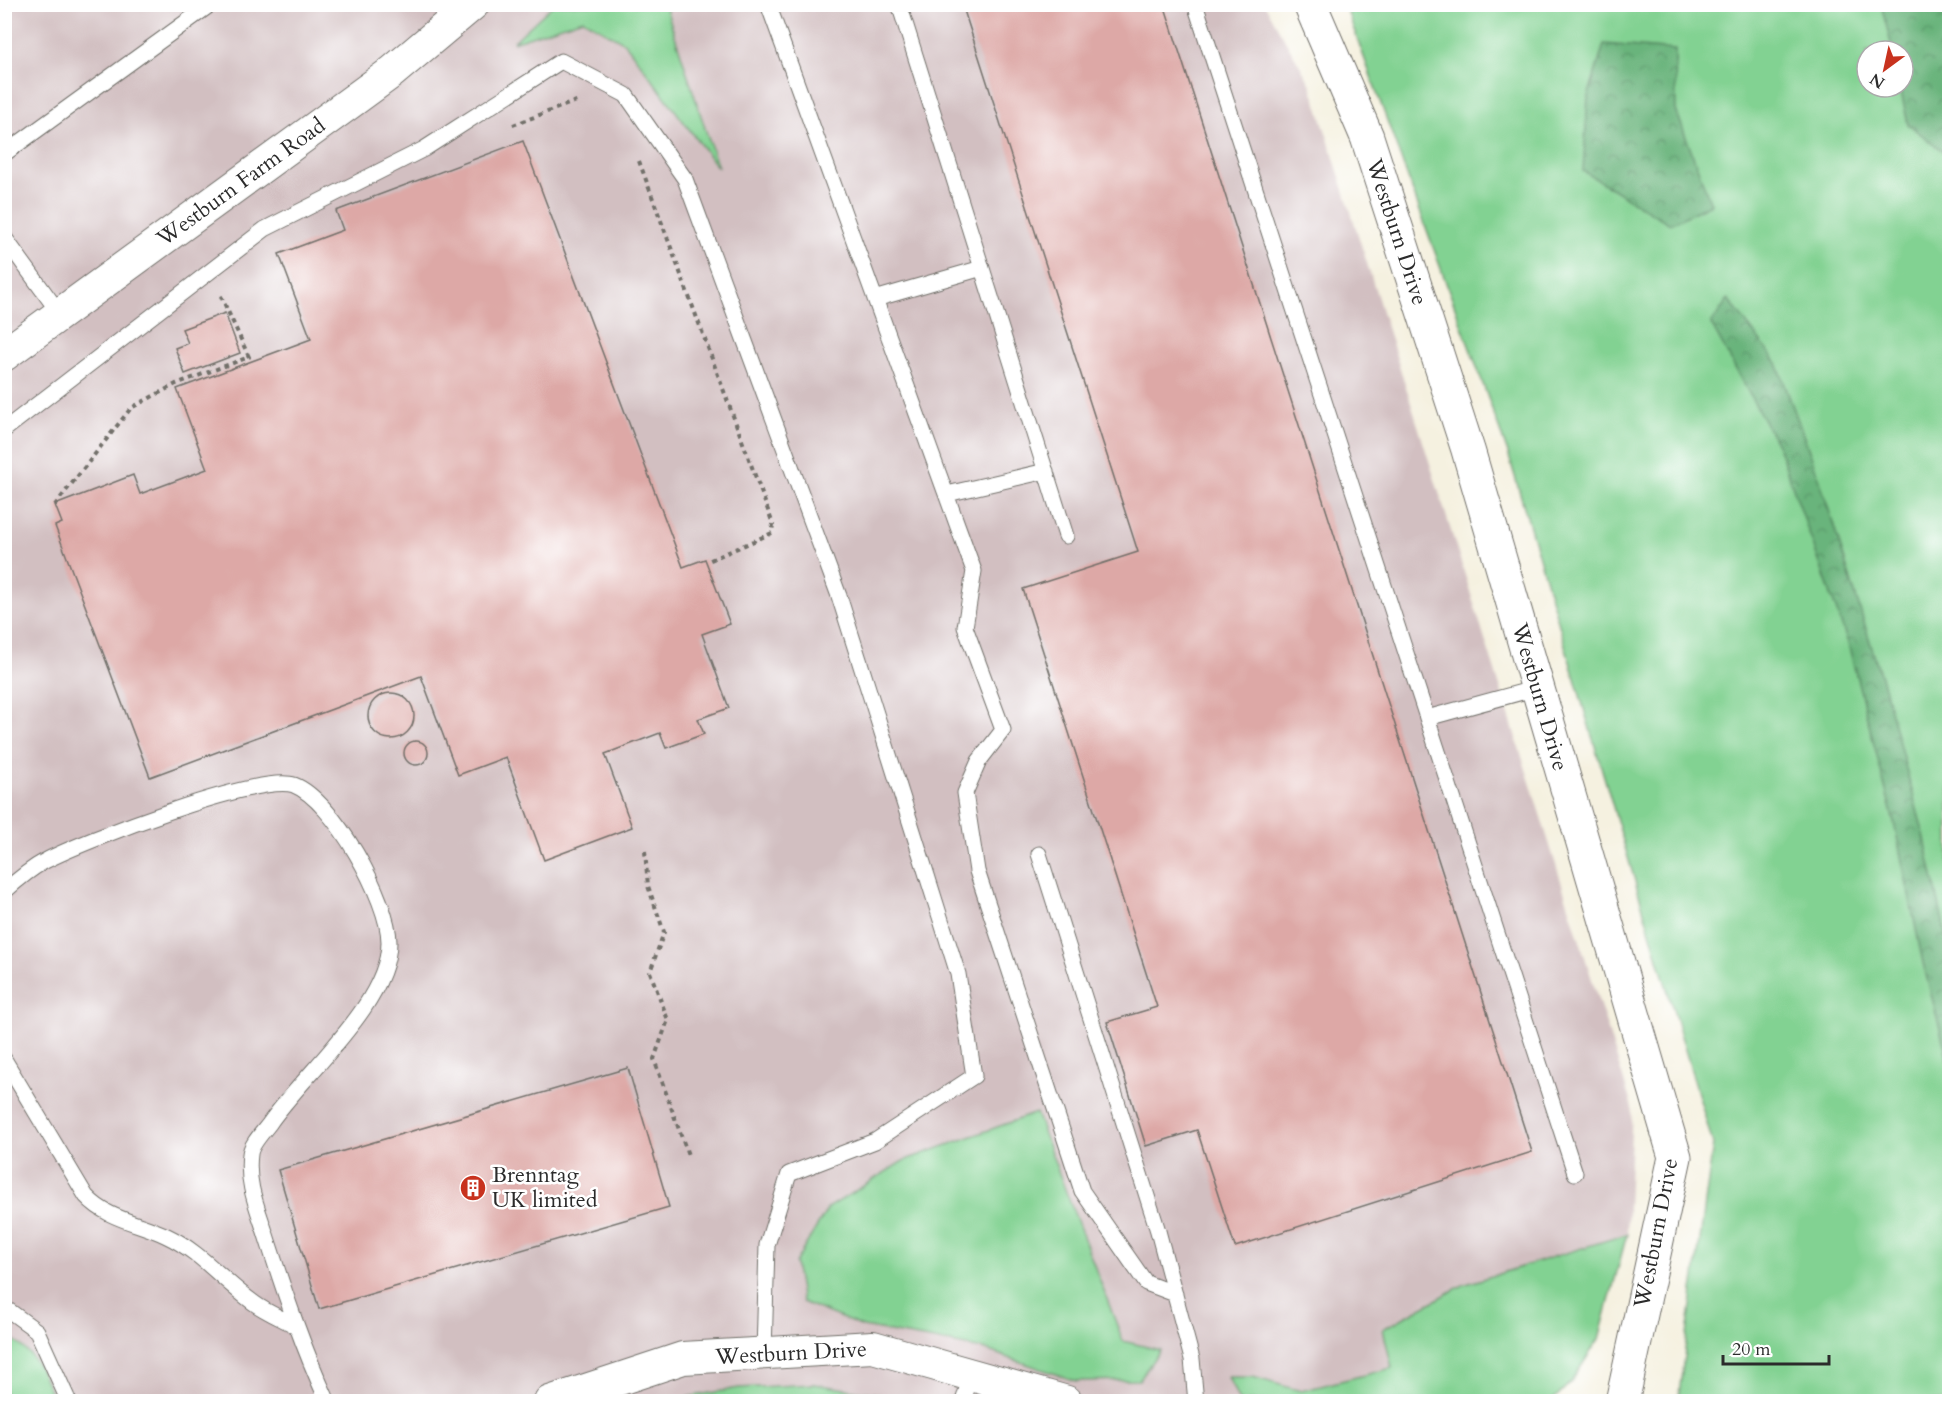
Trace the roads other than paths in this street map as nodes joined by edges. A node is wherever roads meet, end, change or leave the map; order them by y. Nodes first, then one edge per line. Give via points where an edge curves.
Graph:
1 (211, 4) edge
2 (473, 4) edge
3 (768, 4) edge
4 (899, 4) edge
5 (1195, 4) edge
6 (1310, 4) edge
7 (4, 154) edge
8 (4, 237) edge
9 (982, 268) junction
10 (875, 299) junction
11 (60, 314) junction
12 (4, 355) edge
13 (4, 430) edge
14 (1046, 471) junction
15 (947, 494) junction
16 (1066, 536) dead end
17 (1537, 688) junction
18 (1427, 718) junction
19 (1039, 855) dead end
20 (4, 892) edge
21 (4, 1059) edge
22 (1575, 1173) dead end
23 (1175, 1294) junction
24 (4, 1307) edge
25 (294, 1325) junction
26 (764, 1353) junction
27 (967, 1388) edge
28 (69, 1401) edge
29 (328, 1401) edge
30 (556, 1401) edge
31 (1066, 1401) edge
32 (1196, 1401) edge
33 (1622, 1401) edge

1 - 7 lane
2 - 11 street, Westburn Farm Road via 392,72
3 - 10 lane
4 - 9 lane
5 - 18 lane
6 - 17 street, Westburn Drive via 1367,137 1467,450
8 - 11 lane
9 - 10 lane
9 - 14 lane
10 - 15 lane
11 - 12 street, Westburn Farm Road
13 - 26 lane via 265,229 424,149 561,61 626,95 685,180 839,596 958,974 974,1076 876,1142 789,1174 767,1245
14 - 15 lane
14 - 16 lane
15 - 23 lane via 974,571 965,627 1003,730 979,761 965,793 977,871 1082,1191 1146,1283
17 - 18 lane
17 - 33 street, Westburn Drive via 1675,1157
18 - 22 lane
19 - 23 lane
20 - 25 lane via 44,861 194,802 273,782 293,785 312,796 354,849 383,906 389,943 382,975 347,1033 280,1108 250,1150 249,1184
21 - 25 lane via 95,1206 184,1246 254,1303
23 - 32 lane via 1192,1359
24 - 28 lane via 37,1331
25 - 29 lane
26 - 27 street, Westburn Drive via 873,1347
26 - 30 street, Westburn Drive via 683,1358
27 - 31 street, Westburn Drive

